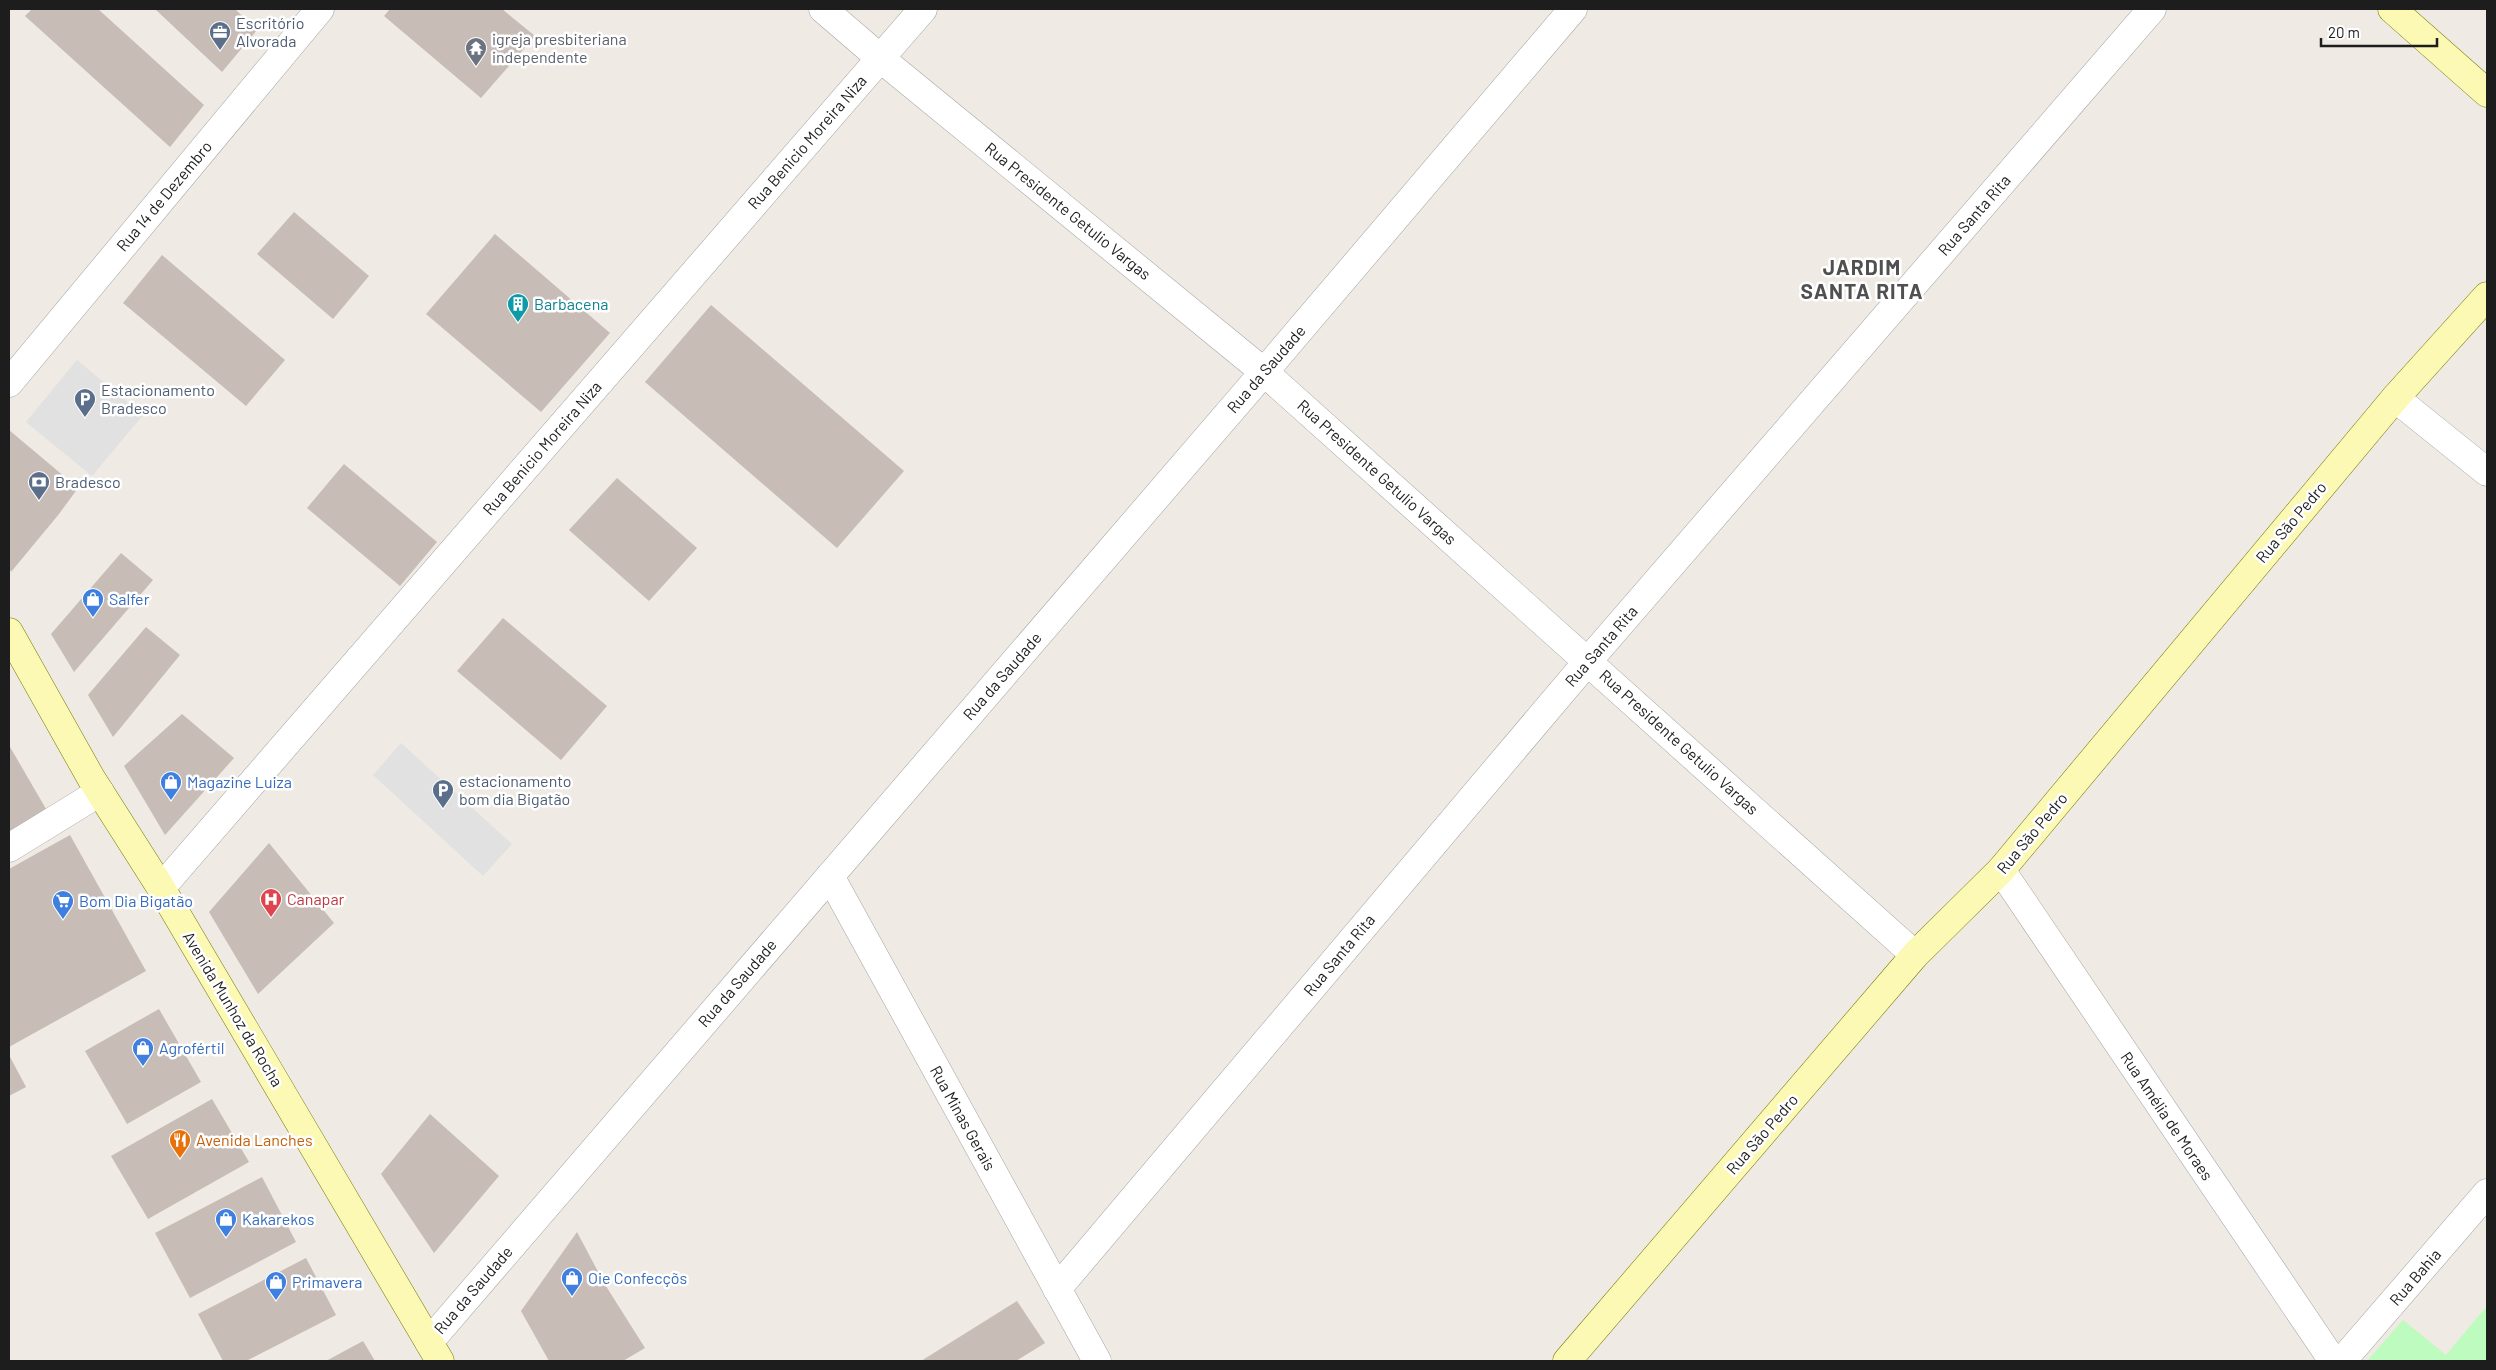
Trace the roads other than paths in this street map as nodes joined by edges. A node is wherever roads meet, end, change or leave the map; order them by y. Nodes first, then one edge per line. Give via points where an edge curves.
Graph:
1 (320, 9) edge
2 (823, 9) edge
3 (923, 9) edge
4 (1573, 9) edge
5 (2152, 9) edge
6 (2392, 9) edge
7 (880, 58) junction
8 (2487, 93) edge
9 (2487, 296) edge
10 (1264, 372) junction
11 (9, 382) edge
12 (2395, 398) junction
13 (2487, 472) edge
14 (9, 632) edge
15 (1588, 660) junction
16 (100, 792) junction
17 (9, 848) edge
18 (2001, 870) junction
19 (830, 876) junction
20 (161, 888) junction
21 (1915, 955) junction
22 (2487, 1193) edge
23 (1057, 1289) junction
24 (434, 1352) edge
25 (1097, 1361) edge
26 (1567, 1361) edge
27 (2333, 1361) edge
28 (2342, 1361) edge

1 - 11 street, Rua 14 de Dezembro
2 - 7 street, Rua Presidente Getulio Vargas
3 - 7 street, Rua Benicio Moreira Niza
4 - 10 street, Rua da Saudade
5 - 15 street, Rua Santa Rita
6 - 8 street
7 - 10 street, Rua Presidente Getulio Vargas
7 - 20 street, Rua Benicio Moreira Niza
9 - 12 street, Rua São Pedro
10 - 15 street, Rua Presidente Getulio Vargas
10 - 19 street, Rua da Saudade
12 - 13 street
12 - 18 street, Rua São Pedro
14 - 16 street, Avenida Munhoz da Rocha
15 - 21 street, Rua Presidente Getulio Vargas
15 - 23 street, Rua Santa Rita
16 - 17 street
16 - 20 street, Avenida Munhoz da Rocha
18 - 21 street, Rua São Pedro
18 - 27 street, Rua Amélia de Moraes
19 - 23 street, Rua Minas Gerais
19 - 24 street, Rua da Saudade
20 - 24 street, Avenida Munhoz da Rocha
21 - 26 street, Rua São Pedro
22 - 28 street, Rua Bahia
23 - 25 street, Rua Minas Gerais

